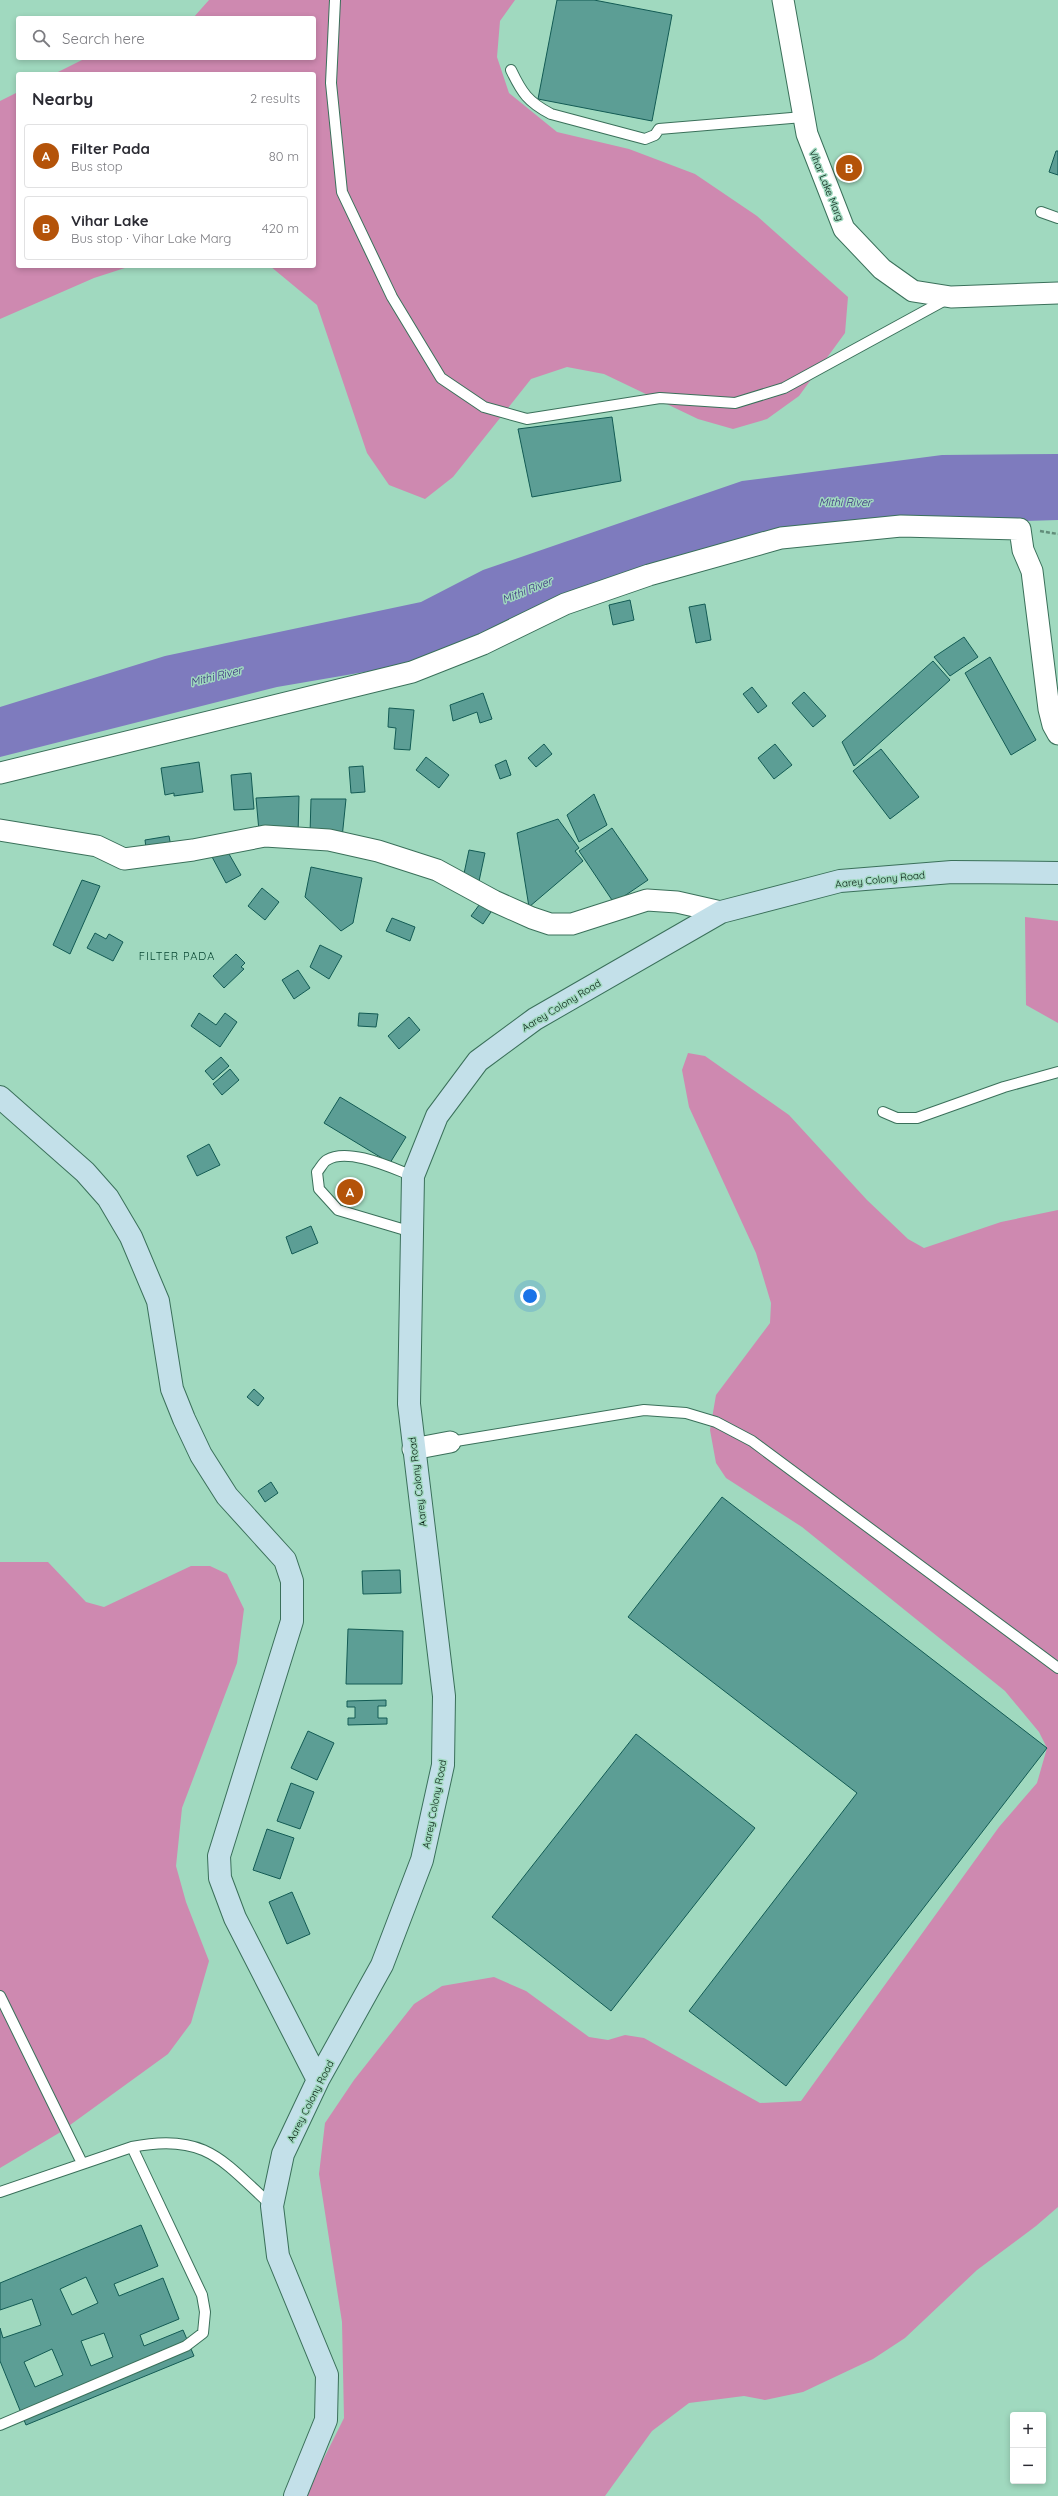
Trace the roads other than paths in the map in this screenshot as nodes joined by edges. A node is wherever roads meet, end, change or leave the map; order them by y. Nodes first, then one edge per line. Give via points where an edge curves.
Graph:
1 (335, 0) edge
2 (783, 0) edge
3 (512, 70) dead end
4 (803, 117) junction
5 (1041, 212) dead end
6 (1058, 218) edge
7 (1058, 293) edge
8 (951, 297) junction
9 (1058, 734) edge
10 (0, 773) edge
11 (0, 830) edge
12 (1058, 873) edge
13 (721, 912) junction
14 (1058, 1072) edge
15 (0, 1097) edge
16 (883, 1112) dead end
17 (413, 1176) junction
18 (412, 1232) junction
19 (450, 1442) joint
20 (413, 1448) junction
21 (1058, 1668) edge
22 (0, 1996) edge
23 (318, 2080) junction
24 (132, 2147) junction
25 (82, 2163) junction
26 (0, 2192) edge
27 (272, 2206) junction
28 (0, 2425) edge
29 (295, 2496) edge

1 - 8 lane via 331,83 342,192 392,297 441,378 484,408 527,420 660,398 735,403 784,388
2 - 4 street, Vihar Lake Marg
3 - 4 lane via 522,93 551,114 645,139 655,136 660,129
4 - 8 street, Vihar Lake Marg via 806,134 844,229 882,269 913,291
5 - 6 lane
7 - 8 street, Vihar Lake Marg
9 - 10 street via 1049,709 1032,571 1023,550 1020,529 901,526 781,538 766,542 649,575 565,604 483,644 412,672
11 - 13 street via 97,846 124,859 193,850 265,836 329,840 378,851 437,870 494,901 550,924 572,924 647,900 677,902
12 - 13 main road, Aarey Colony Road via 952,872 840,881
13 - 17 main road, Aarey Colony Road via 535,1019 478,1061 437,1116
14 - 16 lane via 1004,1087 917,1118 897,1118
15 - 23 main road via 85,1172 108,1198 131,1237 158,1300 172,1389 200,1454 227,1496 285,1560 292,1581 292,1621 219,1856 220,1878 235,1918
17 - 18 main road, Aarey Colony Road
17 - 18 lane via 363,1159 342,1155 326,1160 317,1172 319,1189 338,1210
18 - 20 main road, Aarey Colony Road via 409,1404
19 - 20 street
19 - 21 lane via 644,1410 686,1413 716,1422 752,1441
20 - 23 main road, Aarey Colony Road via 444,1696 443,1765 422,1860 382,1965
22 - 25 lane
23 - 27 main road, Aarey Colony Road via 283,2154
24 - 25 lane
24 - 27 lane via 154,2142 181,2142 204,2149 230,2167
24 - 28 lane via 202,2295 206,2312 203,2333 186,2346
25 - 26 lane
27 - 29 main road, Aarey Colony Road via 278,2256 327,2374 326,2420

